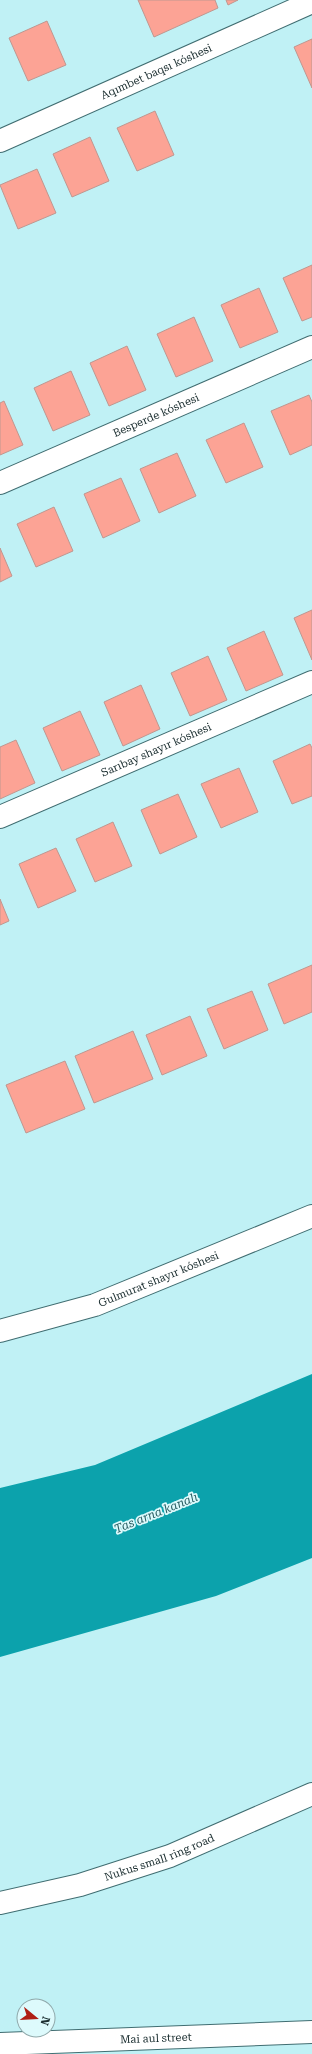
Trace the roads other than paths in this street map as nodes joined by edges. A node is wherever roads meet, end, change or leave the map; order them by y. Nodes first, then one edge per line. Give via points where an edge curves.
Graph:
1 (312, 2) edge
2 (0, 141) edge
3 (312, 347) edge
4 (0, 484) edge
5 (312, 682) edge
6 (0, 817) edge
7 (312, 1216) edge
8 (0, 1331) edge
9 (312, 1794) edge
10 (0, 1903) edge
11 (312, 2032) edge
12 (0, 2044) edge
13 (108, 2047) edge

1 - 2 street, Aqımbet baqsı kóshesi
3 - 4 street, Besperde kóshesi
5 - 6 street, Sarıbay shayır kóshesi
7 - 8 street, Gulmurat shayır kóshesi via 95,1306
9 - 10 street, Nukus small ring road via 170,1856 80,1885
11 - 13 street, Mai aul street
12 - 13 street, Mai aul street

